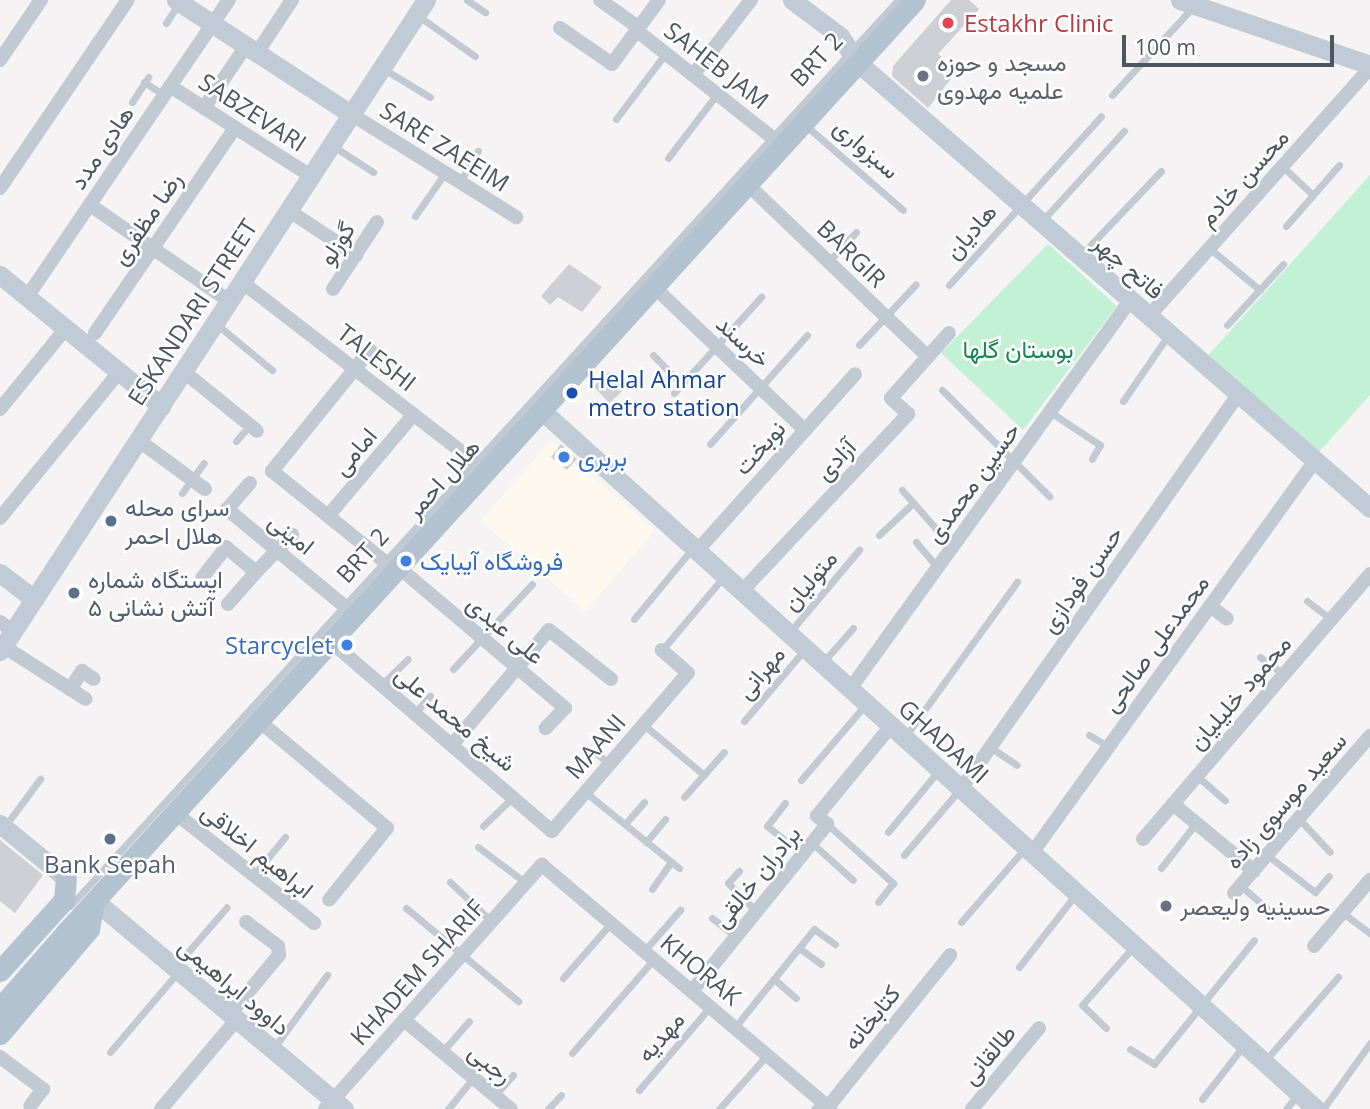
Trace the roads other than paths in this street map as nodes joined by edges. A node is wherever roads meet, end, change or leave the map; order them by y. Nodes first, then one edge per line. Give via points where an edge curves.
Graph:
1 (41, 0) edge
2 (128, 0) edge
3 (229, 0) edge
4 (292, 0) edge
5 (467, 0) edge
6 (600, 0) edge
7 (659, 0) edge
8 (751, 0) edge
9 (792, 0) edge
10 (898, 0) edge
11 (915, 0) edge
12 (179, 1) edge
13 (1191, 2) edge
14 (421, 7) edge
15 (485, 12) dead end
16 (166, 23) dead end
17 (213, 24) junction
18 (560, 28) dead end
19 (637, 29) junction
20 (252, 49) junction
21 (665, 54) junction
22 (475, 56) dead end
23 (853, 56) junction
24 (0, 60) edge
25 (1370, 66) edge
26 (382, 67) junction
27 (693, 75) junction
28 (167, 91) junction
29 (717, 94) junction
30 (1112, 95) dead end
31 (430, 97) dead end
32 (132, 102) dead end
33 (204, 108) junction
34 (351, 114) junction
35 (1101, 116) dead end
36 (616, 119) dead end
37 (801, 121) junction
38 (235, 128) junction
39 (1124, 131) dead end
40 (771, 136) junction
41 (331, 145) junction
42 (478, 151) dead end
43 (668, 158) dead end
44 (1339, 165) dead end
45 (1282, 167) junction
46 (1161, 171) dead end
47 (373, 172) dead end
48 (445, 173) junction
49 (311, 176) junction
50 (460, 182) junction
51 (745, 183) junction
52 (0, 188) edge
53 (1313, 195) junction
54 (1019, 203) junction
55 (90, 205) junction
56 (288, 210) junction
57 (903, 210) dead end
58 (415, 216) dead end
59 (516, 217) dead end
60 (377, 222) dead end
61 (1041, 222) junction
62 (1286, 226) dead end
63 (856, 232) dead end
64 (153, 248) junction
65 (1209, 248) junction
66 (356, 255) junction
67 (1080, 256) junction
68 (828, 262) junction
69 (1283, 264) dead end
70 (3, 282) edge
71 (242, 282) junction
72 (916, 284) dead end
73 (652, 285) junction
74 (949, 285) dead end
75 (333, 289) dead end
76 (1260, 290) junction
77 (27, 296) junction
78 (761, 296) dead end
79 (1130, 300) junction
80 (229, 301) junction
81 (1149, 316) junction
82 (886, 317) junction
83 (215, 322) junction
84 (1227, 325) dead end
85 (66, 328) junction
86 (95, 333) dead end
87 (948, 334) dead end
88 (1170, 334) junction
89 (807, 335) dead end
90 (859, 345) dead end
91 (717, 346) junction
92 (370, 350) dead end
93 (653, 355) dead end
94 (928, 357) junction
95 (355, 369) junction
96 (272, 370) dead end
97 (183, 371) junction
98 (119, 372) junction
99 (855, 374) dead end
100 (682, 384) junction
101 (760, 387) junction
102 (943, 390) dead end
103 (674, 393) dead end
104 (1239, 394) junction
105 (1123, 401) dead end
106 (160, 406) junction
107 (0, 409) edge
108 (540, 409) junction
109 (1050, 412) junction
110 (414, 414) junction
111 (253, 428) joint
112 (805, 429) junction
113 (138, 440) junction
114 (236, 441) dead end
115 (710, 444) dead end
116 (1092, 459) dead end
117 (1315, 460) junction
118 (1015, 461) junction
119 (204, 463) dead end
120 (479, 465) junction
121 (191, 479) junction
122 (250, 483) dead end
123 (205, 489) dead end
124 (902, 490) dead end
125 (182, 493) dead end
126 (1049, 496) dead end
127 (913, 503) junction
128 (1370, 508) edge
129 (328, 516) junction
130 (0, 518) edge
131 (292, 535) dead end
132 (880, 535) dead end
133 (915, 542) dead end
134 (953, 548) junction
135 (695, 549) junction
136 (277, 550) junction
137 (859, 550) dead end
138 (392, 565) junction
139 (938, 568) junction
140 (256, 572) junction
141 (0, 573) edge
142 (1370, 574) edge
143 (724, 575) junction
144 (202, 578) dead end
145 (1017, 582) dead end
146 (532, 584) dead end
147 (742, 591) junction
148 (34, 599) junction
149 (1307, 601) dead end
150 (228, 604) dead end
151 (1210, 606) junction
152 (348, 610) junction
153 (634, 619) dead end
154 (1227, 619) dead end
155 (1332, 619) junction
156 (853, 628) dead end
157 (789, 634) junction
158 (4, 637) edge
159 (482, 638) junction
160 (330, 641) junction
161 (805, 648) junction
162 (662, 650) joint
163 (1260, 657) dead end
164 (408, 659) dead end
165 (822, 664) junction
166 (453, 668) dead end
167 (517, 668) junction
168 (1284, 675) junction
169 (94, 679) dead end
170 (611, 679) dead end
171 (381, 685) junction
172 (70, 689) junction
173 (850, 689) junction
174 (430, 696) dead end
175 (86, 699) dead end
176 (867, 704) junction
177 (415, 713) junction
178 (258, 720) junction
179 (744, 721) dead end
180 (644, 724) junction
181 (546, 728) dead end
182 (898, 732) junction
183 (1089, 735) dead end
184 (1370, 736) edge
185 (452, 745) junction
186 (990, 747) junction
187 (1109, 747) junction
188 (594, 751) dead end
189 (724, 752) dead end
190 (609, 764) junction
191 (1017, 765) dead end
192 (940, 770) junction
193 (704, 775) junction
194 (1197, 776) junction
195 (40, 779) dead end
196 (802, 780) dead end
197 (961, 789) junction
198 (585, 792) junction
199 (513, 797) junction
200 (684, 797) dead end
201 (1225, 800) dead end
202 (644, 802) dead end
203 (785, 803) dead end
204 (1173, 804) junction
205 (174, 812) junction
206 (665, 819) dead end
207 (1299, 819) junction
208 (625, 824) junction
209 (827, 824) junction
210 (1196, 824) junction
211 (482, 826) dead end
212 (1, 828) edge
213 (552, 831) joint
214 (888, 832) dead end
215 (285, 837) dead end
216 (1143, 839) dead end
217 (646, 842) junction
218 (478, 847) dead end
219 (807, 849) junction
220 (1029, 850) junction
221 (1329, 852) dead end
222 (904, 855) dead end
223 (1267, 855) junction
224 (671, 862) junction
225 (542, 865) joint
226 (679, 868) dead end
227 (1161, 868) dead end
228 (739, 871) dead end
229 (1254, 871) junction
230 (254, 875) junction
231 (1329, 876) dead end
232 (66, 878) joint
233 (853, 880) dead end
234 (1370, 880) edge
235 (450, 882) dead end
236 (526, 883) junction
237 (652, 889) dead end
238 (1238, 889) joint
239 (1077, 894) junction
240 (94, 900) junction
241 (329, 900) dead end
242 (878, 902) dead end
243 (227, 907) dead end
244 (406, 908) dead end
245 (680, 910) dead end
246 (757, 911) junction
247 (1270, 911) dead end
248 (1343, 912) junction
249 (712, 918) dead end
250 (246, 922) dead end
251 (492, 922) junction
252 (961, 922) dead end
253 (314, 923) dead end
254 (611, 923) junction
255 (61, 926) junction
256 (1370, 933) edge
257 (736, 937) junction
258 (1254, 940) dead end
259 (835, 944) dead end
260 (1134, 945) junction
261 (1314, 946) dead end
262 (799, 948) junction
263 (463, 953) junction
264 (649, 955) junction
265 (950, 955) dead end
266 (821, 964) dead end
267 (1019, 967) dead end
268 (177, 969) junction
269 (0, 971) edge
270 (327, 975) dead end
271 (1338, 977) dead end
272 (563, 978) dead end
273 (774, 979) junction
274 (0, 985) edge
275 (692, 991) junction
276 (796, 998) dead end
277 (519, 1001) dead end
278 (1201, 1006) junction
279 (710, 1007) junction
280 (0, 1008) edge
281 (233, 1016) junction
282 (404, 1020) junction
283 (469, 1021) dead end
284 (734, 1027) junction
285 (1039, 1028) dead end
286 (1106, 1028) dead end
287 (0, 1034) edge
288 (1370, 1043) edge
289 (1245, 1045) junction
290 (272, 1049) junction
291 (1130, 1049) dead end
292 (110, 1052) dead end
293 (442, 1052) junction
294 (572, 1054) dead end
295 (767, 1055) junction
296 (0, 1057) edge
297 (1264, 1062) junction
298 (513, 1074) dead end
299 (473, 1078) junction
300 (639, 1090) dead end
301 (495, 1095) junction
302 (561, 1095) dead end
303 (1202, 1099) dead end
304 (1292, 1101) edge
305 (30, 1106) dead end
306 (334, 1106) edge
307 (823, 1106) edge
308 (161, 1109) edge
309 (448, 1109) edge
310 (511, 1109) edge
311 (548, 1109) edge
312 (719, 1109) edge
313 (972, 1109) edge
314 (1315, 1109) edge
315 (1323, 1109) edge

1 - 24 street
2 - 52 street
3 - 17 street, هادی مدد
4 - 20 street
5 - 15 lane
6 - 19 street, SAHEB JAM
7 - 19 street
8 - 27 street
9 - 23 street, فاتح چهر
10 - 23 lane, BRT 2
11 - 23 main road, هلال احمر
12 - 16 lane
12 - 17 street
13 - 25 street
13 - 30 lane
14 - 22 lane
14 - 26 street, ESKANDARI STREET
17 - 20 street
17 - 28 street, هادی مدد
18 - 19 street via 612,64
19 - 21 street, SAHEB JAM
20 - 33 street
20 - 34 street
21 - 27 street, SAHEB JAM
21 - 36 lane
23 - 37 main road, هلال احمر
23 - 40 lane, BRT 2
23 - 54 street, فاتح چهر
25 - 45 street, محسن خادم
26 - 31 lane
26 - 34 street, ESKANDARI STREET
27 - 29 street, SAHEB JAM
28 - 32 lane via 146,79
28 - 33 street, SABZEVARI
28 - 55 street, هادی مدد
29 - 40 street, SAHEB JAM
29 - 43 lane
33 - 38 street, SABZEVARI
34 - 41 street, ESKANDARI STREET
34 - 48 street, SARE ZAEEIM
35 - 54 lane, هادیان
37 - 51 main road, هلال احمر
37 - 57 lane, سبزواری
38 - 49 street, SABZEVARI
38 - 64 street, رضا مظفری
39 - 61 lane
40 - 120 lane, BRT 2
41 - 47 lane
41 - 49 street, ESKANDARI STREET
42 - 50 lane
44 - 53 lane
45 - 53 lane
45 - 65 street, محسن خادم
46 - 67 lane
48 - 50 street, SARE ZAEEIM
48 - 58 lane
49 - 56 street, ESKANDARI STREET
50 - 59 street, SARE ZAEEIM
51 - 68 street, BARGIR
51 - 73 main road, هلال احمر
53 - 62 lane
54 - 61 street, فاتح چهر
54 - 74 lane, هادیان
55 - 64 street
55 - 77 street, هادی مدد
56 - 66 street
56 - 71 street, ESKANDARI STREET
60 - 66 street, گوزلو
61 - 67 street, فاتح چهر
63 - 68 lane
64 - 80 street
64 - 86 street, رضا مظفری
65 - 76 lane
65 - 81 street, محسن خادم
66 - 75 street, گوزلو
67 - 79 street, فاتح چهر
68 - 82 street, BARGIR
69 - 76 lane
70 - 77 street
71 - 80 street, ESKANDARI STREET
71 - 95 street, TALESHI
72 - 82 lane
73 - 91 street, خرسند
73 - 108 main road, هلال احمر
76 - 84 lane
77 - 85 street
78 - 91 lane
79 - 81 street, فاتح چهر
79 - 109 street, حسین محمدی
80 - 83 street, ESKANDARI STREET
81 - 88 street, فاتح چهر
82 - 90 lane
82 - 94 street, BARGIR
83 - 96 lane
83 - 97 street, ESKANDARI STREET
85 - 98 street
85 - 107 street
87 - 94 street
88 - 104 street, فاتح چهر
88 - 105 lane
89 - 101 lane
91 - 100 lane
91 - 101 street, خرسند
92 - 95 street
93 - 100 lane
94 - 147 street, آزادی via 891,398 908,414
95 - 110 street, TALESHI
95 - 129 street via 272,471
97 - 106 street, ESKANDARI STREET
97 - 111 street
98 - 106 street
98 - 130 street
99 - 112 street, نوبخت
100 - 103 lane
101 - 112 street, خرسند
101 - 115 lane
102 - 118 lane
104 - 117 street, فاتح چهر
104 - 186 street, حسن فودازی
106 - 113 street, ESKANDARI STREET
108 - 120 main road, هلال احمر
108 - 135 street, GHADAMI
109 - 116 lane via 1100,445
109 - 118 street, حسین محمدی
110 - 120 street, TALESHI
110 - 129 street, امامی
111 - 114 lane
112 - 135 street, نوبخت
113 - 121 street
113 - 148 street, ESKANDARI STREET
117 - 128 street, فاتح چهر
117 - 151 street, محمدعلی صالحی
118 - 126 lane
118 - 134 street, حسین محمدی
119 - 121 lane
120 - 138 main road, هلال احمر
121 - 123 street
121 - 125 lane
122 - 136 street, امینی via 227,509
124 - 127 lane
127 - 132 lane
127 - 134 lane
129 - 138 street
131 - 136 street
133 - 139 lane
134 - 139 street, حسین محمدی
135 - 143 street, GHADAMI
135 - 153 lane
136 - 140 street
136 - 152 street, امینی
137 - 157 lane, متولیان
138 - 152 main road, هلال احمر
138 - 159 street, علی عبدی
139 - 173 street, حسین محمدی
140 - 144 street via 226,547
140 - 150 street
141 - 148 street
142 - 155 street, محمود خلیلیان
143 - 147 street, GHADAMI
143 - 162 lane
145 - 182 lane
146 - 159 lane
147 - 157 street, GHADAMI
148 - 158 street, ESKANDARI STREET
149 - 155 lane
151 - 154 street
151 - 187 street, محمدعلی صالحی
152 - 160 main road, هلال احمر
152 - 255 lane, BRT 2
155 - 168 street, محمود خلیلیان
156 - 165 lane
157 - 161 street, GHADAMI
158 - 172 street
159 - 166 lane
159 - 167 street, علی عبدی
160 - 171 street, شیخ محمد علی
160 - 178 main road, هلال احمر
161 - 165 street, GHADAMI
161 - 179 lane, مهرانی
162 - 180 street, MAANI via 688,673
163 - 168 lane
164 - 171 lane
165 - 173 street, GHADAMI
167 - 170 street via 549,630
167 - 181 street, علی عبدی via 565,708
167 - 185 street
168 - 194 street, محمود خلیلیان
169 - 172 street via 82,671
171 - 177 street, شیخ محمد علی
172 - 175 street
173 - 176 street, GHADAMI
174 - 177 lane
176 - 182 street, GHADAMI
176 - 196 lane
177 - 185 street, شیخ محمد علی
178 - 205 main road, هلال احمر
178 - 241 street via 387,828
180 - 190 street, MAANI
180 - 193 lane
182 - 192 street, GHADAMI
182 - 209 street, برادران خالقی via 817,816
183 - 187 lane
184 - 207 street, سعید موسوی زاده
185 - 199 street, شیخ محمد علی
186 - 191 lane
186 - 197 street, حسن فودازی
187 - 220 street, محمدعلی صالحی
188 - 190 lane
189 - 193 lane
190 - 198 street, MAANI
192 - 197 street, GHADAMI
192 - 214 lane
193 - 200 lane
194 - 201 lane
194 - 204 street, محمود خلیلیان
195 - 212 lane
197 - 220 street, GHADAMI
197 - 222 lane
198 - 208 lane
198 - 213 street, MAANI
199 - 211 lane
199 - 213 street, شیخ محمد علی
202 - 208 lane
203 - 219 lane via 767,826
204 - 210 street
204 - 216 street, محمود خلیلیان
205 - 230 street, ابراهیم اخلاقی
205 - 240 main road, هلال احمر
206 - 217 lane
207 - 221 lane
207 - 223 street, سعید موسوی زاده
208 - 217 lane
209 - 219 street, برادران خالقی
209 - 242 lane via 893,883
210 - 227 lane
210 - 229 street
212 - 232 street
215 - 230 lane
217 - 224 lane
218 - 236 lane
219 - 233 lane
219 - 246 street, برادران خالقی
220 - 239 street, GHADAMI
220 - 252 lane
223 - 229 street, سعید موسوی زاده
223 - 231 lane via 1315,892
224 - 226 lane
224 - 237 lane
225 - 236 street, KHADEM SHARIF
225 - 254 street, KHORAK
228 - 246 lane via 728,883
229 - 238 street, سعید موسوی زاده
230 - 253 street, ابراهیم اخلاقی
232 - 269 main road via 64,900
234 - 248 street
235 - 251 lane
236 - 251 street, KHADEM SHARIF
238 - 247 lane
239 - 260 street, GHADAMI
239 - 267 lane
240 - 255 main road, هلال احمر
240 - 268 street, داوود ابراهیمی
240 - 287 main road via 89,929
243 - 268 lane
244 - 263 lane
245 - 264 lane
246 - 257 street, برادران خالقی
248 - 256 lane
248 - 261 street
249 - 257 lane
250 - 281 street via 278,946 279,955
251 - 263 street, KHADEM SHARIF
254 - 264 street, KHORAK
254 - 272 lane
255 - 274 lane, BRT 2
255 - 280 main road, هلال احمر, bridge
257 - 275 street, برادران خالقی
258 - 278 lane
259 - 262 lane via 814,929
260 - 278 street, GHADAMI
260 - 286 lane via 1082,1005
262 - 266 lane
262 - 273 lane
263 - 277 lane
263 - 282 street, KHADEM SHARIF
264 - 275 street, KHORAK
264 - 294 lane
265 - 307 street, کتابخانه
268 - 281 street, داوود ابراهیمی
268 - 292 lane
270 - 290 lane
271 - 297 lane
273 - 276 lane
273 - 284 lane
275 - 279 street, KHORAK
278 - 289 street, GHADAMI
278 - 291 lane via 1154,1064
279 - 284 street, KHORAK
279 - 300 lane, مهدیه
281 - 290 street, داوود ابراهیمی
281 - 308 street
282 - 293 street, رجبی
282 - 306 street, KHADEM SHARIF
283 - 293 lane, رجبی
284 - 295 street, KHORAK
285 - 313 street, طالقانی
288 - 315 lane
289 - 297 street, GHADAMI
289 - 303 lane
290 - 306 street, داوود ابراهیمی
293 - 299 street, رجبی
295 - 307 street, KHORAK
295 - 312 lane
296 - 305 street via 43,1088
297 - 304 street, GHADAMI
298 - 301 lane
299 - 301 street, رجبی
299 - 309 lane
301 - 310 street, رجبی
302 - 311 lane
304 - 314 street, GHADAMI

